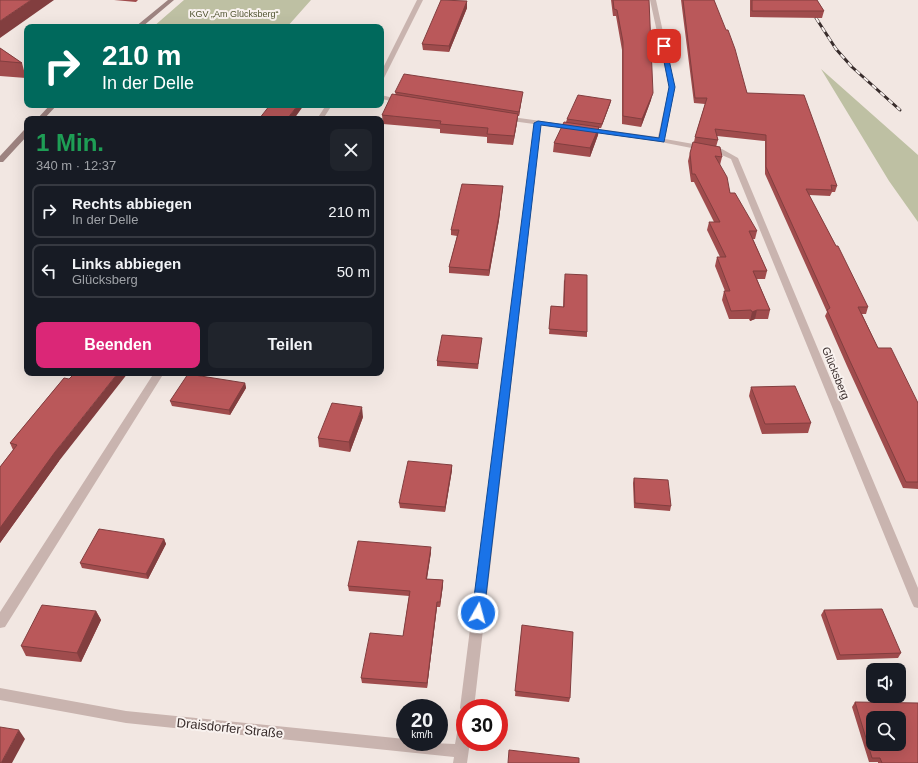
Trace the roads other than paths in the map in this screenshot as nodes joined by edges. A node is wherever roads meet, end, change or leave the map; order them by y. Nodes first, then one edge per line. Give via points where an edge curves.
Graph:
1 (171, 0) edge
2 (420, 0) edge
3 (653, 0) edge
4 (142, 24) edge
5 (384, 72) edge
6 (384, 97) edge
7 (412, 102) edge
8 (51, 108) edge
9 (43, 116) edge
10 (498, 116) edge
11 (538, 123) junction
12 (24, 135) edge
13 (662, 140) junction
14 (0, 160) edge
15 (157, 376) edge
16 (918, 603) edge
17 (0, 623) edge
18 (0, 694) edge
19 (468, 699) edge
20 (461, 757) edge

1 - 4 main road
2 - 5 street
3 - 13 street via 672,87
6 - 7 street
8 - 9 main road
10 - 11 street
11 - 13 street
11 - 19 street
12 - 14 main road
13 - 16 street, Glücksberg via 719,151 734,158
15 - 17 street
18 - 20 street, Draisdorfer Straße via 126,718

